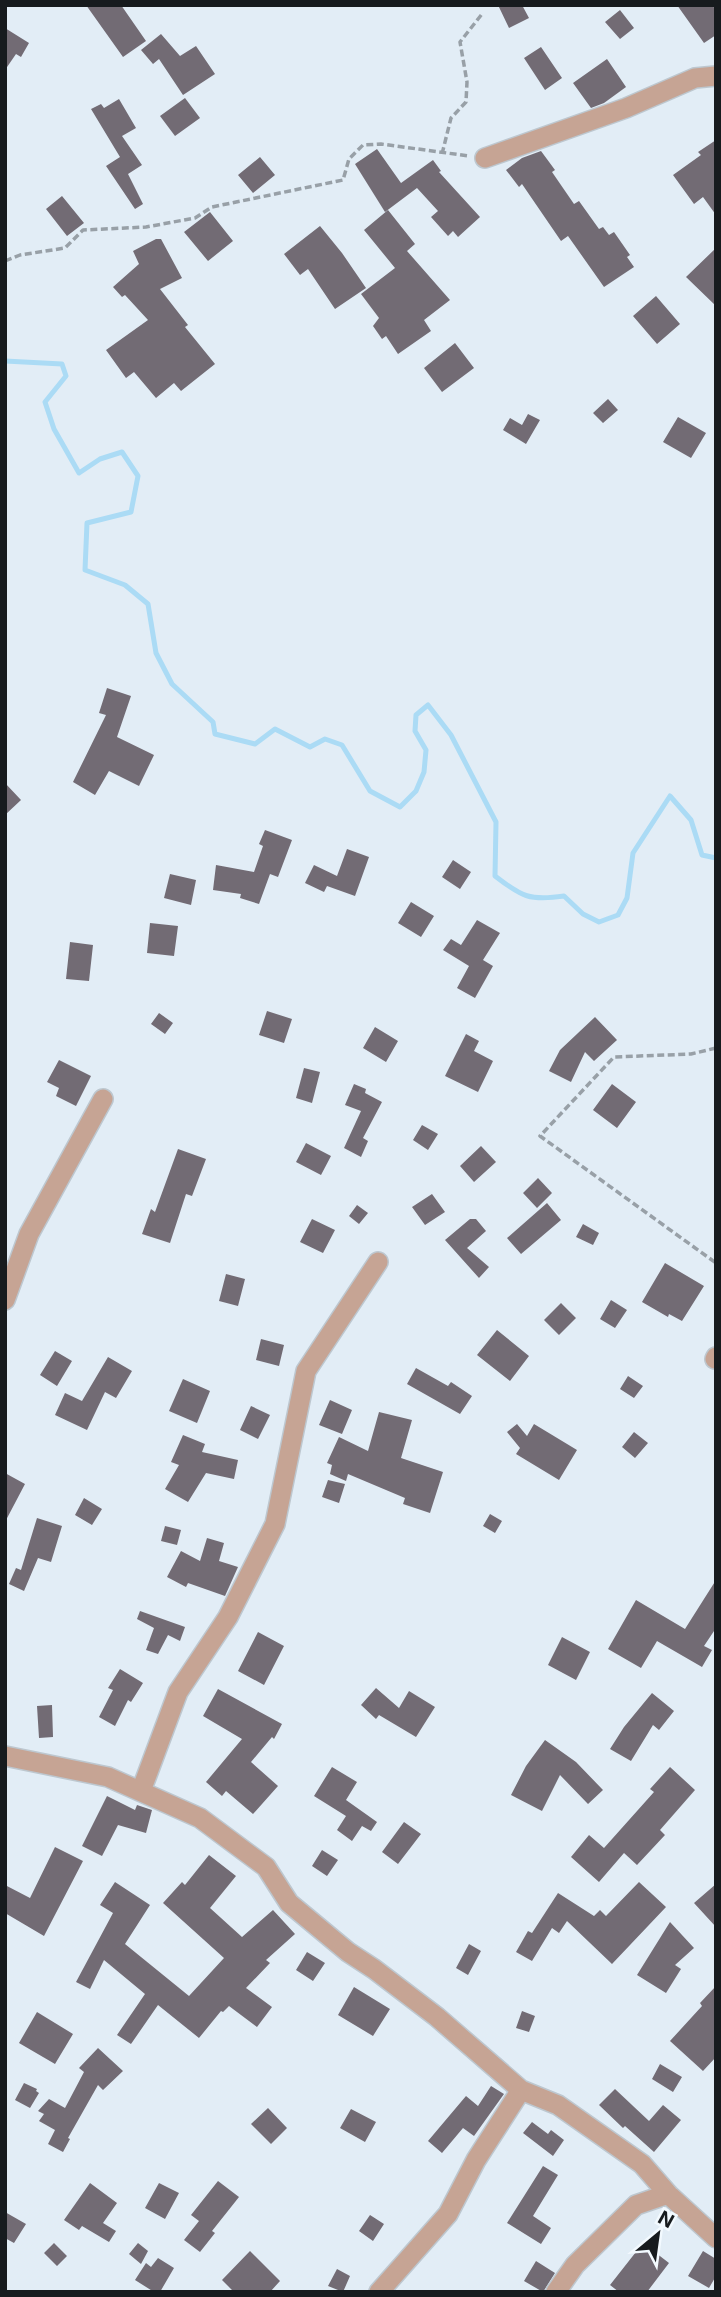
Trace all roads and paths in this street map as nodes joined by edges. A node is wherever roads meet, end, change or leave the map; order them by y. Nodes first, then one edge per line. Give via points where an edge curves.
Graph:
1 (482, 14) dead end
2 (716, 76) edge
3 (442, 154) junction
4 (485, 158) joint
5 (5, 261) edge
6 (716, 1048) edge
7 (103, 1099) dead end
8 (378, 1262) dead end
9 (716, 1263) edge
10 (5, 1300) edge
11 (5, 1756) edge
12 (141, 1791) junction
13 (521, 2090) junction
14 (668, 2194) junction
15 (716, 2238) edge
16 (379, 2292) edge
17 (556, 2292) edge

1 - 3 path via 460,43 466,102 451,118
2 - 4 street via 695,78
3 - 4 path
3 - 5 path via 363,145 349,159 343,180 212,207 195,218 146,227 83,230 65,248
6 - 9 path via 691,1054 614,1057 540,1136
7 - 10 street via 29,1234
8 - 12 street via 306,1371 275,1524 228,1617 178,1692
11 - 12 street via 108,1777
12 - 13 street via 200,1818 266,1867 289,1903
13 - 14 street via 558,2105 642,2164
13 - 16 street via 448,2214
14 - 15 street
14 - 17 street via 636,2205 575,2265

